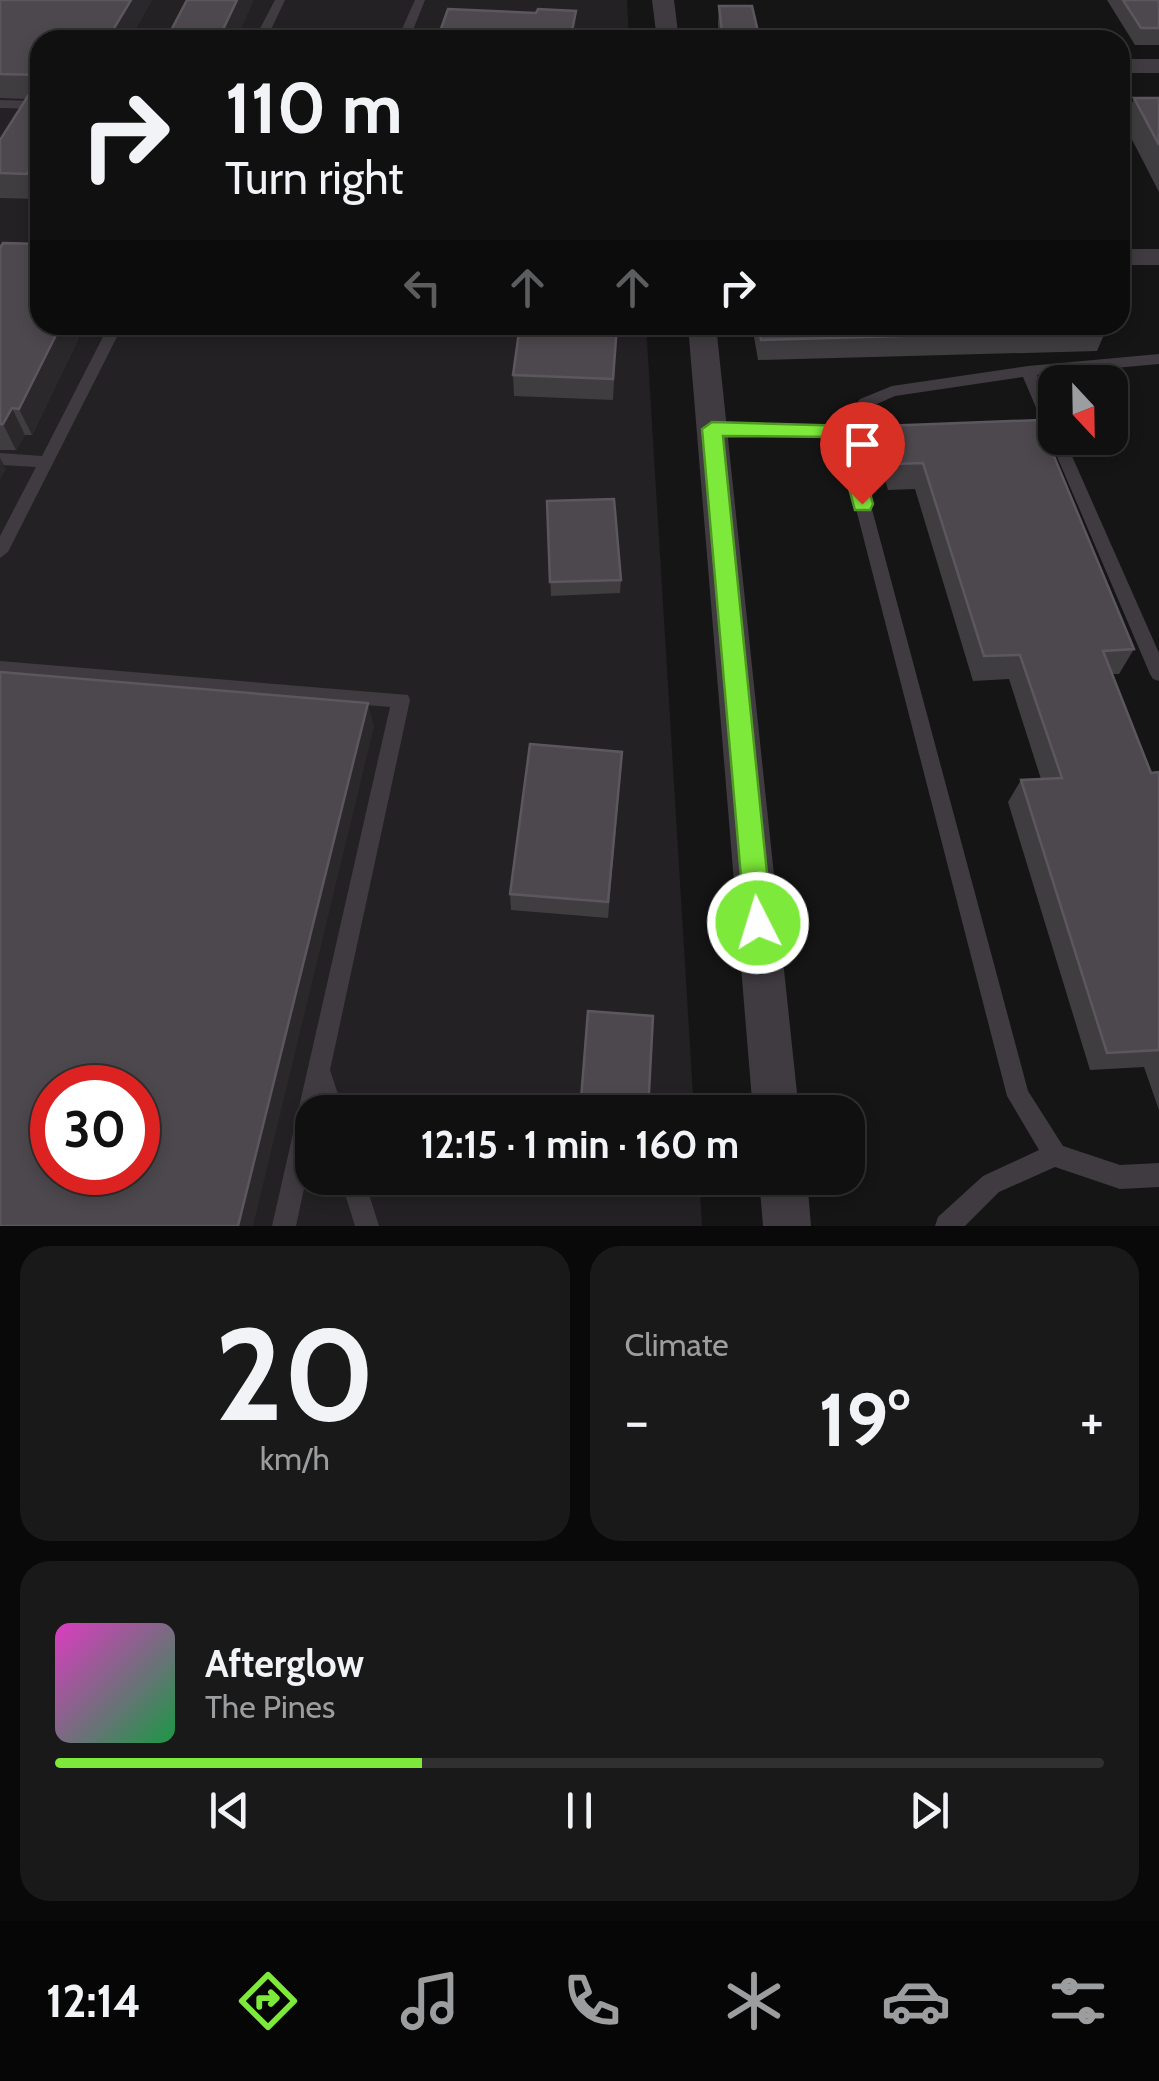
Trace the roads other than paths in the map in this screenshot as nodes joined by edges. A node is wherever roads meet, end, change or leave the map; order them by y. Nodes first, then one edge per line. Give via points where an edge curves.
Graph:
1 (280, 0) edge
2 (420, 0) edge
3 (663, 0) edge
4 (265, 30) edge
5 (406, 30) edge
6 (667, 30) edge
7 (1130, 66) edge
8 (1159, 66) edge
9 (0, 104) edge
10 (30, 104) edge
11 (1130, 257) edge
12 (1159, 257) edge
13 (111, 335) edge
14 (703, 335) edge
15 (1159, 359) edge
16 (1028, 371) junction
17 (1038, 394) edge
18 (712, 429) junction
19 (843, 430) junction
20 (1064, 455) edge
21 (0, 459) edge
22 (47, 462) junction
23 (0, 552) edge
24 (0, 668) edge
25 (1159, 674) edge
26 (319, 1070) junction
27 (327, 1095) edge
28 (774, 1095) edge
29 (1055, 1155) junction
30 (1159, 1175) edge
31 (357, 1195) edge
32 (784, 1195) edge
33 (284, 1226) edge
34 (367, 1226) edge
35 (787, 1226) edge
36 (947, 1226) edge

1 - 4 lane
2 - 5 lane
3 - 6 street
7 - 8 street
9 - 10 lane
11 - 12 street
13 - 22 lane
14 - 18 street
15 - 16 lane
16 - 17 lane
16 - 19 lane via 892,390 866,404
18 - 19 lane
18 - 28 street
19 - 29 lane via 1018,1096
20 - 25 lane
21 - 22 lane
22 - 23 lane
24 - 26 lane via 401,700
26 - 27 lane
26 - 33 lane
29 - 30 lane via 1120,1177
29 - 36 lane via 991,1184
31 - 34 lane
32 - 35 street

